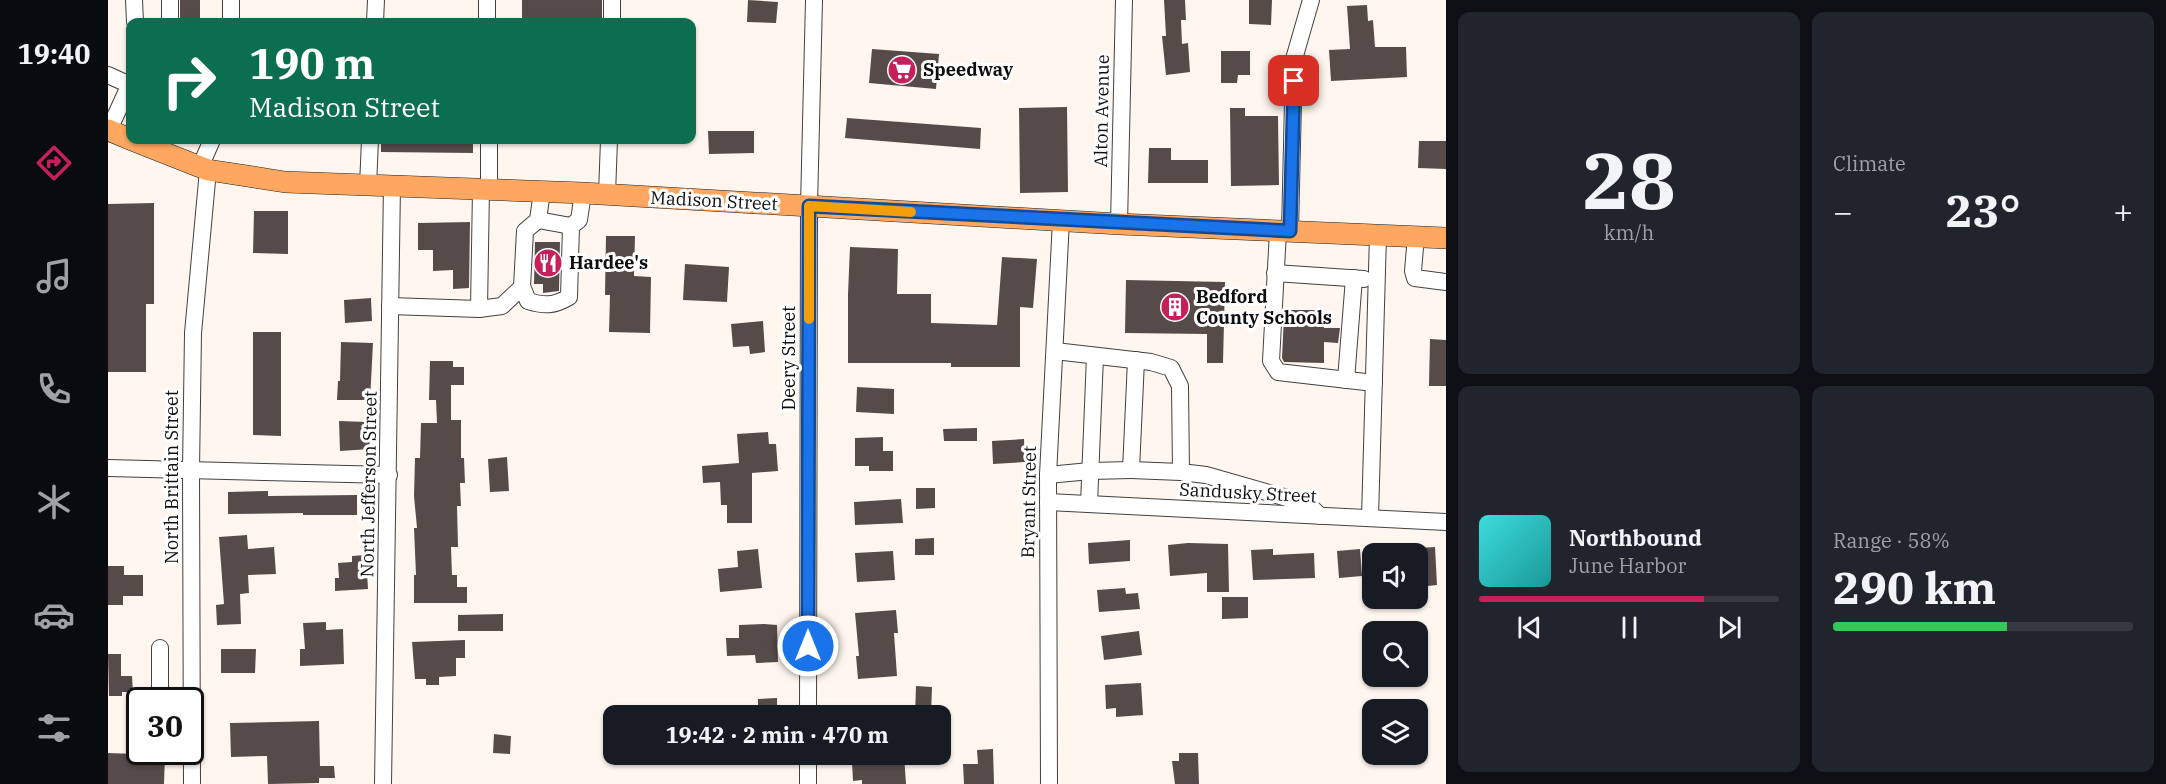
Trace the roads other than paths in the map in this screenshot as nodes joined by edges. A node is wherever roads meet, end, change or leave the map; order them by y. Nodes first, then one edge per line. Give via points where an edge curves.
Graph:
1 (134, 0) edge
2 (170, 0) edge
3 (231, 0) edge
4 (376, 0) edge
5 (487, 0) edge
6 (612, 0) edge
7 (814, 0) edge
8 (1124, 0) edge
9 (1311, 0) edge
10 (135, 18) edge
11 (170, 18) edge
12 (231, 18) edge
13 (375, 18) edge
14 (487, 18) edge
15 (612, 18) edge
16 (108, 75) edge
17 (126, 83) edge
18 (126, 93) edge
19 (108, 130) edge
20 (126, 137) edge
21 (143, 144) edge
22 (211, 144) edge
23 (370, 144) edge
24 (489, 144) edge
25 (609, 144) edge
26 (204, 169) junction
27 (392, 185) junction
28 (368, 186) junction
29 (485, 189) junction
30 (542, 191) junction
31 (583, 193) junction
32 (607, 194) junction
33 (809, 206) junction
34 (538, 220) junction
35 (1061, 220) junction
36 (1119, 224) junction
37 (571, 226) junction
38 (1284, 231) junction
39 (1378, 235) junction
40 (1416, 236) junction
41 (1446, 238) edge
42 (1275, 273) junction
43 (1354, 278) junction
44 (1376, 279) junction
45 (1446, 282) edge
46 (522, 286) junction
47 (390, 306) junction
48 (479, 309) junction
49 (1055, 351) junction
50 (1095, 356) junction
51 (1136, 360) junction
52 (1346, 380) junction
53 (1374, 383) junction
54 (108, 468) edge
55 (191, 470) junction
56 (1131, 470) junction
57 (1090, 471) junction
58 (1181, 472) junction
59 (388, 475) junction
60 (1048, 475) junction
61 (1048, 502) junction
62 (1089, 504) junction
63 (1320, 516) junction
64 (1370, 518) junction
65 (1446, 522) edge
66 (160, 648) dead end
67 (160, 687) edge
68 (808, 705) edge
69 (808, 765) edge
70 (192, 784) edge
71 (383, 784) edge
72 (808, 784) edge
73 (1049, 784) edge

1 - 10 street
2 - 11 street
3 - 12 street
4 - 13 street
5 - 14 street
6 - 15 street
7 - 33 street, Deery Street
8 - 36 street, Alton Avenue
9 - 38 street via 1294,59
16 - 17 street
18 - 19 street
19 - 20 main road, Madison Street
21 - 26 main road, Madison Street
22 - 26 street, North Brittain Street
23 - 28 street
24 - 29 street
25 - 32 street
26 - 28 main road, Madison Street via 285,182
26 - 55 street, North Brittain Street
27 - 28 main road, Madison Street
27 - 29 main road, Madison Street
27 - 47 street, North Jefferson Street
29 - 30 main road, Madison Street
29 - 48 street
30 - 31 main road, Madison Street
30 - 34 street
31 - 32 main road, Madison Street
31 - 37 street via 579,220
32 - 33 main road, Madison Street
33 - 35 main road, Madison Street
33 - 68 street, Deery Street
34 - 37 street
34 - 46 street via 525,231
35 - 36 main road, Madison Street
35 - 49 street, Bryant Street
36 - 38 main road, Madison Street
37 - 46 street via 569,297 558,304 542,306 528,301
38 - 39 main road, Madison Street
38 - 42 street
39 - 40 main road, Madison Street
39 - 44 street
40 - 41 main road, Madison Street
40 - 45 street via 1415,278
42 - 43 street
42 - 52 street via 1271,361 1278,372
43 - 44 street
43 - 52 street
44 - 53 street
46 - 48 street via 502,306
47 - 48 street
47 - 59 street, North Jefferson Street
49 - 50 street
49 - 60 street, Bryant Street
50 - 51 street
50 - 57 street
51 - 56 street
51 - 58 street via 1170,368 1180,386
52 - 53 street
53 - 64 street
54 - 55 street
55 - 59 street
55 - 70 street, North Brittain Street
56 - 57 street
56 - 58 street
57 - 60 street
57 - 62 street
58 - 63 street via 1206,475 1308,504
59 - 71 street, North Jefferson Street
60 - 61 street, Bryant Street
61 - 62 street, Sandusky Street
61 - 73 street, Bryant Street
62 - 63 street, Sandusky Street
63 - 64 street, Sandusky Street
64 - 65 street, Sandusky Street
66 - 67 street
69 - 72 street

